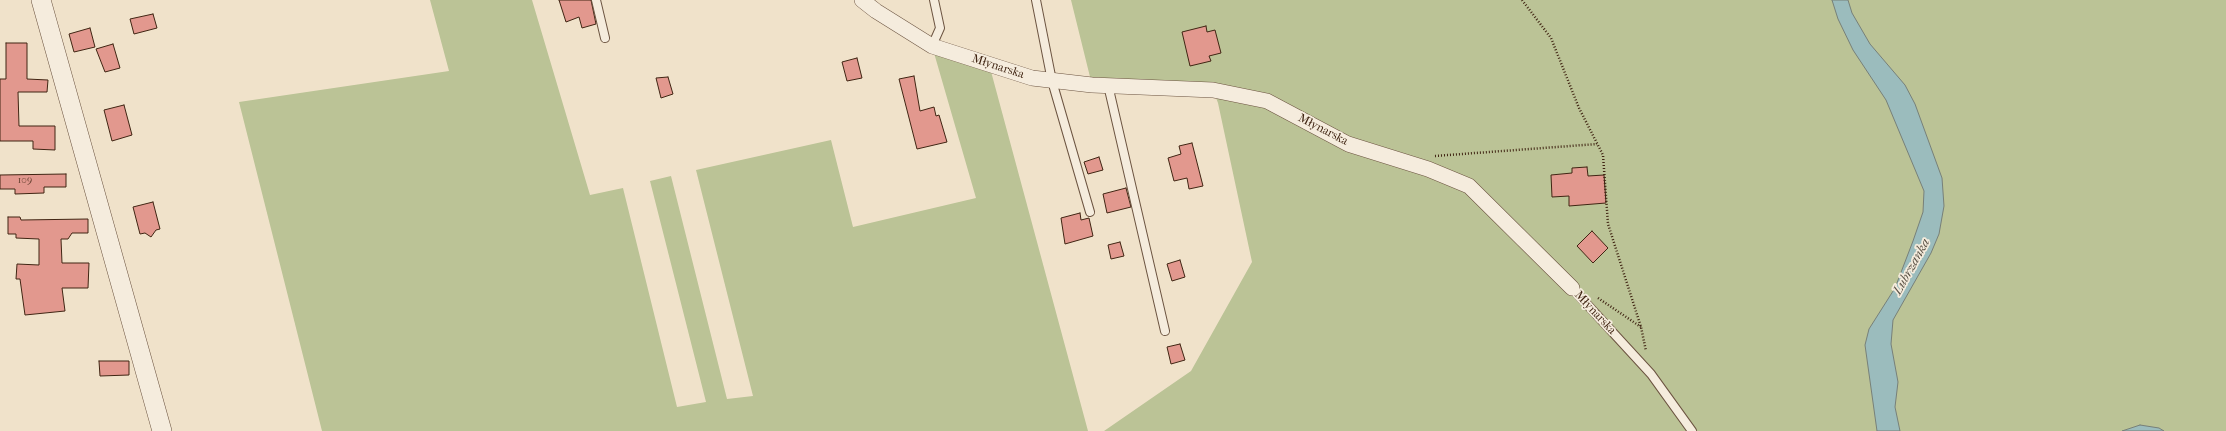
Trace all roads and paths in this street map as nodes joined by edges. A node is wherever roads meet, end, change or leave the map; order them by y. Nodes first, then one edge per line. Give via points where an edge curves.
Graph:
1 (41, 0) edge
2 (596, 0) edge
3 (862, 0) edge
4 (934, 0) edge
5 (1036, 0) edge
6 (1522, 0) edge
7 (605, 38) dead end
8 (932, 46) junction
9 (1052, 81) junction
10 (1108, 85) junction
11 (1597, 144) junction
12 (1434, 156) dead end
13 (1090, 212) dead end
14 (1572, 288) junction
15 (1641, 327) junction
16 (1165, 331) dead end
17 (1651, 374) junction
18 (162, 431) edge
19 (1692, 431) edge

1 - 18 street
2 - 7 lane
3 - 8 street, Młynarska
4 - 8 lane via 940,28
5 - 9 lane
6 - 11 path via 1551,38 1578,108
8 - 9 street, Młynarska via 1032,78
9 - 10 street, Młynarska
9 - 13 lane
10 - 14 street, Młynarska via 1213,90 1267,101 1348,144 1428,169 1470,186
10 - 16 lane
11 - 12 path
11 - 15 path via 1603,155 1608,224
14 - 15 path via 1595,296
14 - 17 lane, Młynarska
15 - 17 path
17 - 19 lane, Młynarska

